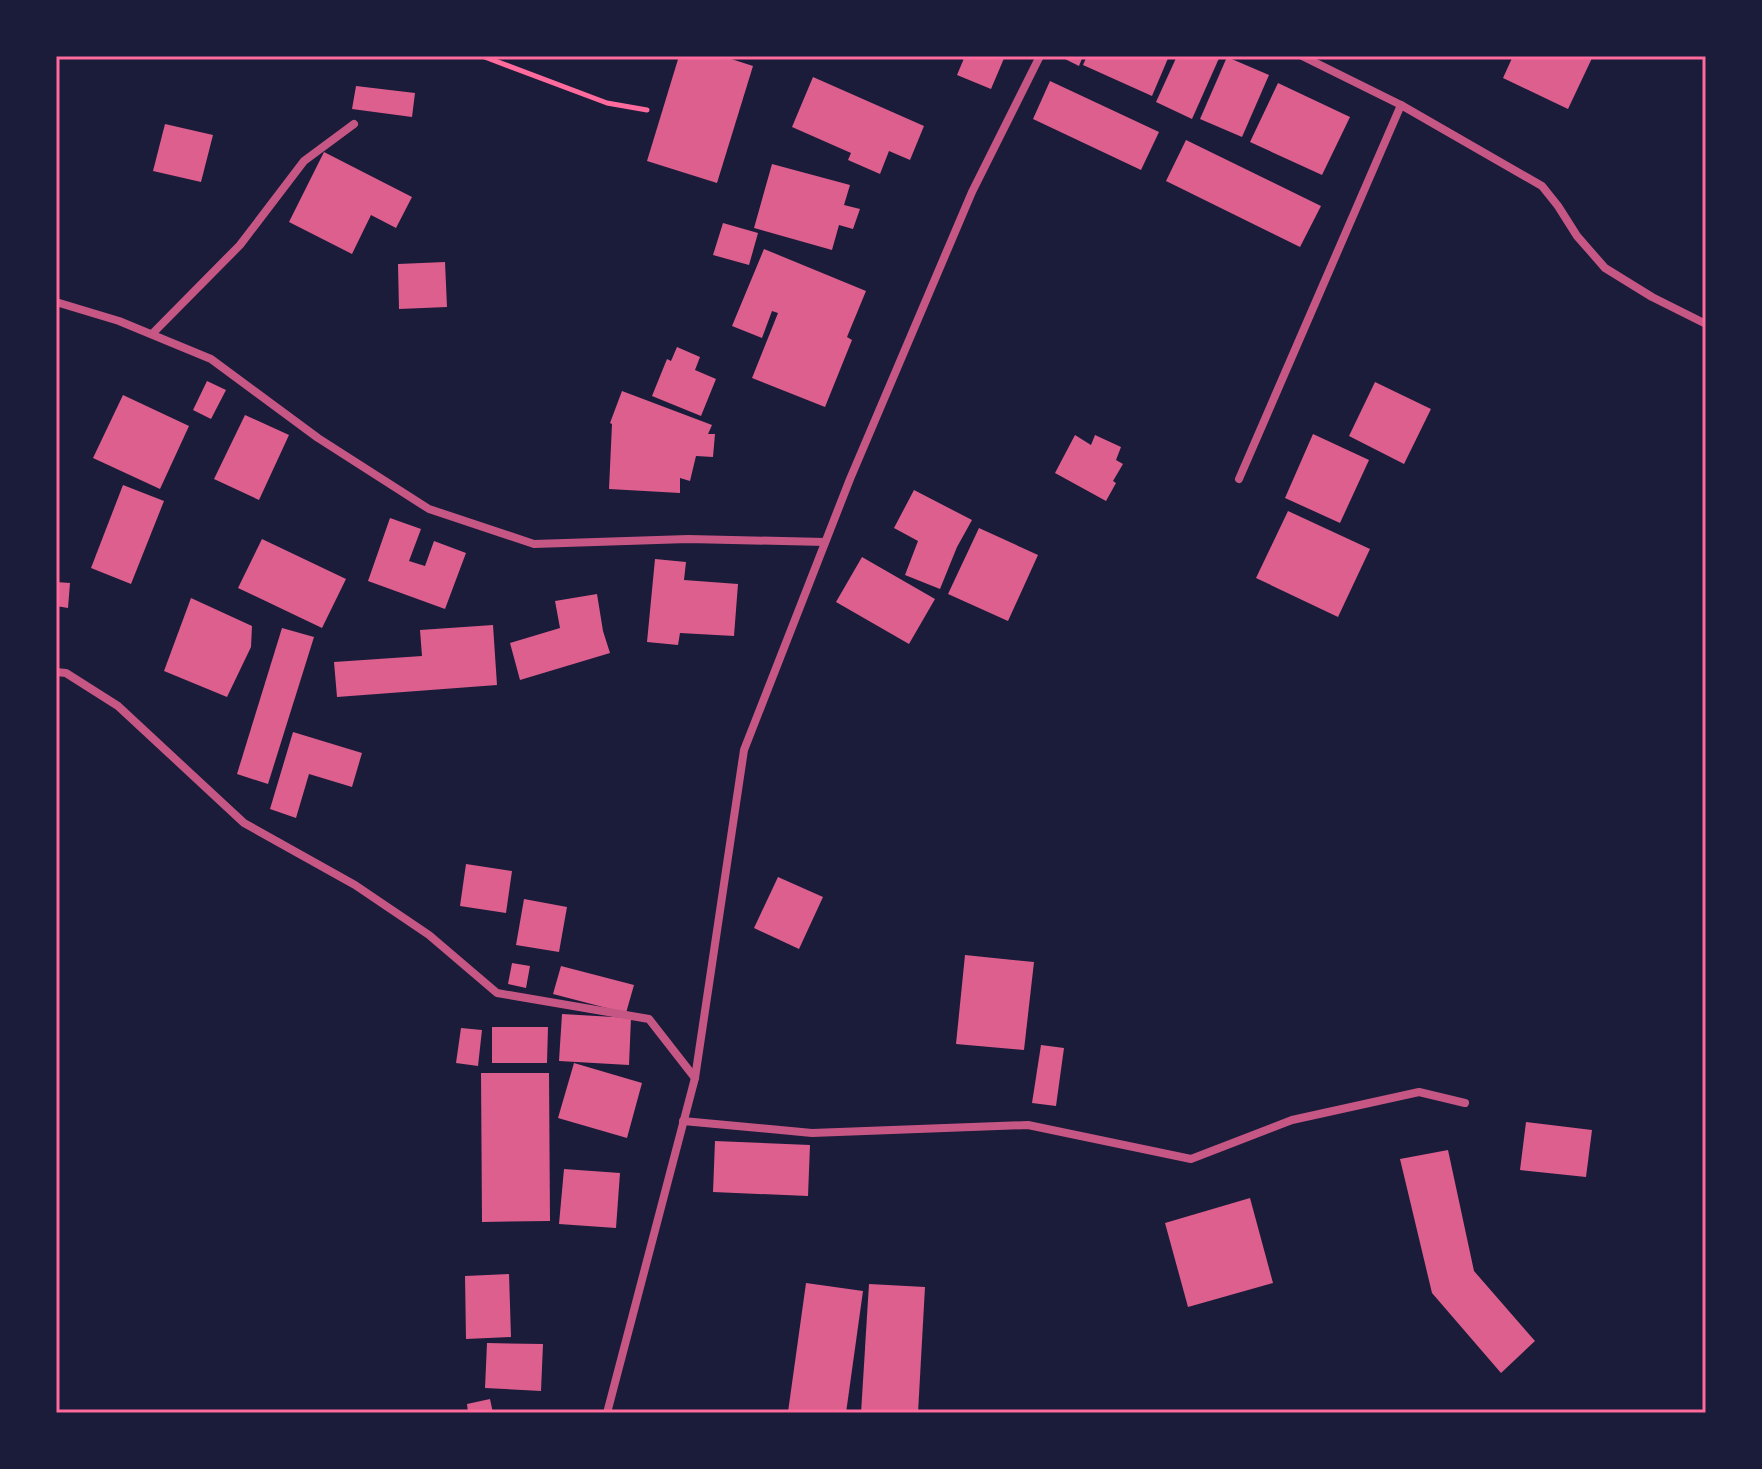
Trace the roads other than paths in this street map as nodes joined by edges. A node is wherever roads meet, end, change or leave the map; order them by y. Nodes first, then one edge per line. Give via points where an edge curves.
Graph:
1 (1040, 56) edge
2 (1302, 56) edge
3 (1401, 105) junction
4 (354, 124) dead end
5 (56, 302) edge
6 (1706, 324) edge
7 (152, 334) junction
8 (1239, 479) dead end
9 (825, 542) junction
10 (56, 672) edge
11 (695, 1078) junction
12 (1465, 1103) dead end
13 (683, 1121) junction
14 (607, 1413) edge

1 - 9 street via 972,192
2 - 3 street
3 - 6 street via 1542,186 1605,268
3 - 8 street
4 - 7 street via 304,161 240,245
5 - 7 street
7 - 9 street via 211,359 318,438 429,509 534,544
9 - 11 street via 744,750
10 - 11 street via 118,706 244,823 355,885 429,935 497,993 649,1019
11 - 13 street
12 - 13 street via 1419,1092 1292,1120 1191,1159 1028,1125 812,1133
13 - 14 street

